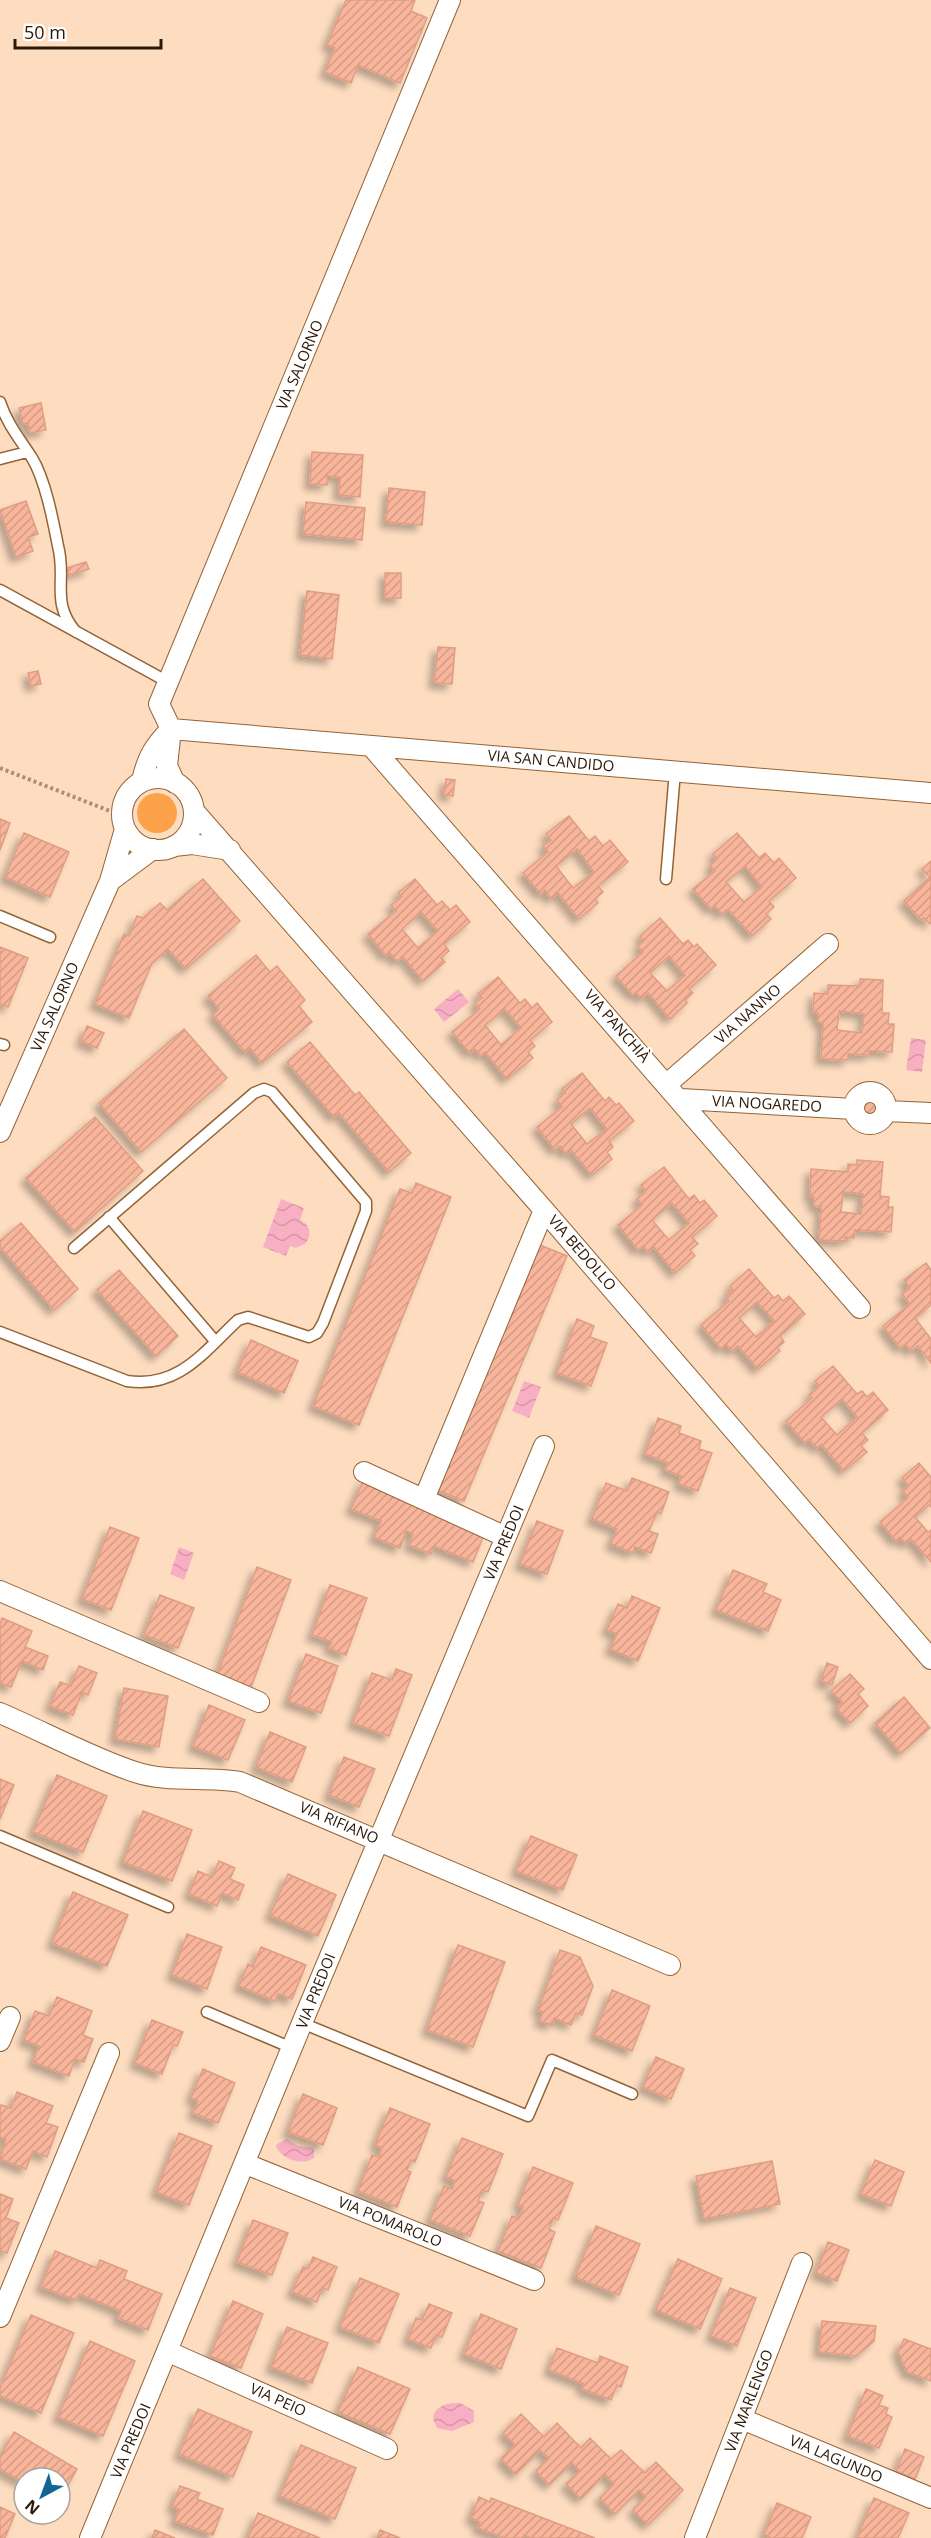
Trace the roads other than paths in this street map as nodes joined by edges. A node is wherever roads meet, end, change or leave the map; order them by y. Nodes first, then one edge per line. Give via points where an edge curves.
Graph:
1 (450, 0) edge
2 (0, 402) edge
3 (27, 452) junction
4 (0, 459) edge
5 (0, 590) edge
6 (76, 632) junction
7 (168, 682) junction
8 (171, 729) junction
9 (371, 746) junction
10 (675, 771) junction
11 (142, 781) junction
12 (176, 783) junction
13 (931, 793) edge
14 (194, 811) junction
15 (124, 823) junction
16 (174, 846) junction
17 (153, 849) junction
18 (230, 850) junction
19 (666, 879) dead end
20 (110, 881) junction
21 (0, 916) edge
22 (50, 937) dead end
23 (828, 944) dead end
24 (667, 1084) junction
25 (681, 1100) junction
26 (931, 1113) edge
27 (0, 1132) edge
28 (544, 1210) junction
29 (109, 1217) junction
30 (74, 1248) dead end
31 (861, 1308) dead end
32 (0, 1332) edge
33 (215, 1341) junction
34 (544, 1446) dead end
35 (364, 1472) dead end
36 (424, 1499) junction
37 (506, 1537) junction
38 (0, 1591) edge
39 (927, 1647) edge
40 (259, 1702) dead end
41 (0, 1713) edge
42 (0, 1836) edge
43 (379, 1840) junction
44 (168, 1907) dead end
45 (670, 1965) dead end
46 (207, 2012) dead end
47 (10, 2017) dead end
48 (302, 2023) junction
49 (0, 2041) edge
50 (292, 2048) junction
51 (109, 2053) dead end
52 (632, 2094) dead end
53 (246, 2164) junction
54 (802, 2263) dead end
55 (534, 2280) dead end
56 (5, 2290) edge
57 (0, 2317) edge
58 (169, 2352) junction
59 (742, 2419) junction
60 (387, 2449) dead end
61 (931, 2498) edge
62 (90, 2538) edge
63 (695, 2538) edge

1 - 7 street, VIA SALORNO
2 - 3 lane
3 - 4 lane
3 - 6 lane via 37,468 62,560 63,615
5 - 6 lane
6 - 7 lane
7 - 8 street, VIA SALORNO via 159,704
8 - 9 street, VIA SAN CANDIDO
8 - 11 street via 155,744
8 - 12 street via 167,766
9 - 10 street, VIA SAN CANDIDO
9 - 24 street, VIA PANCHIÀ
10 - 13 street, VIA SAN CANDIDO
10 - 19 lane
11 - 12 street via 162,778
11 - 15 street via 126,796
12 - 14 street via 190,798
14 - 16 street via 189,832
14 - 18 street, VIA BEDOLLO
15 - 17 street via 140,845
15 - 20 street, VIA SALORNO
16 - 17 street
16 - 18 street via 192,844
17 - 20 street, VIA SALORNO
18 - 28 street, VIA BEDOLLO
20 - 27 street, VIA SALORNO
21 - 22 lane
23 - 24 street, VIA NANNO
24 - 25 street, VIA PANCHIÀ
25 - 26 street, VIA NOGAREDO via 854,1109 862,1122 872,1124 882,1120 886,1111
25 - 31 street, VIA PANCHIÀ
28 - 36 street
28 - 39 street, VIA BEDOLLO
29 - 30 lane
29 - 33 lane
29 - 33 lane via 254,1093 264,1089 272,1092 366,1202 366,1211 317,1333 300,1336 248,1317 238,1320
32 - 33 lane via 127,1381 143,1383 175,1374
34 - 37 street, VIA PREDOI
35 - 36 street
36 - 37 street
37 - 43 street, VIA PREDOI
38 - 40 street
41 - 43 street, VIA RIFIANO via 136,1772 240,1782
42 - 44 lane
43 - 45 street, VIA RIFIANO
43 - 48 street, VIA PREDOI
46 - 50 lane
47 - 49 street
48 - 50 street, VIA PREDOI
48 - 52 lane via 528,2116 552,2060
50 - 53 street, VIA PREDOI
51 - 56 street
53 - 55 street, VIA POMAROLO
53 - 58 street, VIA PREDOI
54 - 59 street, VIA MARLENGO
56 - 57 street
58 - 60 street, VIA PEIO
58 - 62 street, VIA PREDOI
59 - 61 street, VIA LAGUNDO
59 - 63 street, VIA MARLENGO

